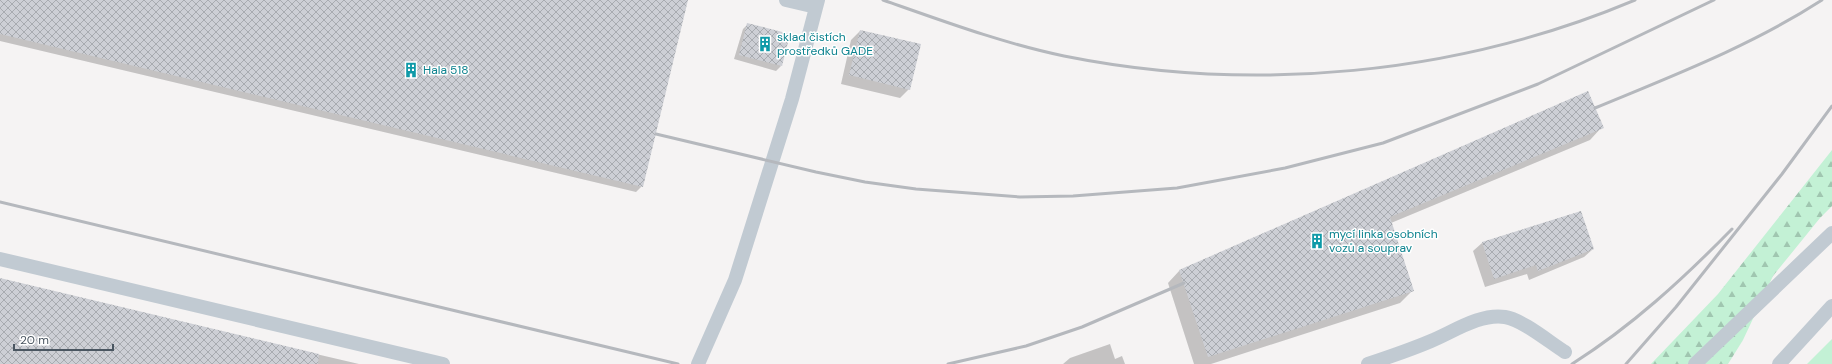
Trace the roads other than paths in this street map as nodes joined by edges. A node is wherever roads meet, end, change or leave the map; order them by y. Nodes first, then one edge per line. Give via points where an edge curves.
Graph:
1 (786, 0) edge
2 (817, 3) edge
3 (1832, 233) edge
4 (0, 259) edge
5 (1832, 306) edge
6 (1565, 352) dead end
7 (443, 364) edge
8 (698, 364) edge
9 (1368, 364) edge
10 (1695, 364) edge
11 (1779, 364) edge

1 - 2 lane
2 - 8 lane via 792,99 735,280
3 - 10 lane
4 - 7 lane
5 - 11 lane
6 - 9 lane via 1515,320 1493,317 1481,319 1429,342

